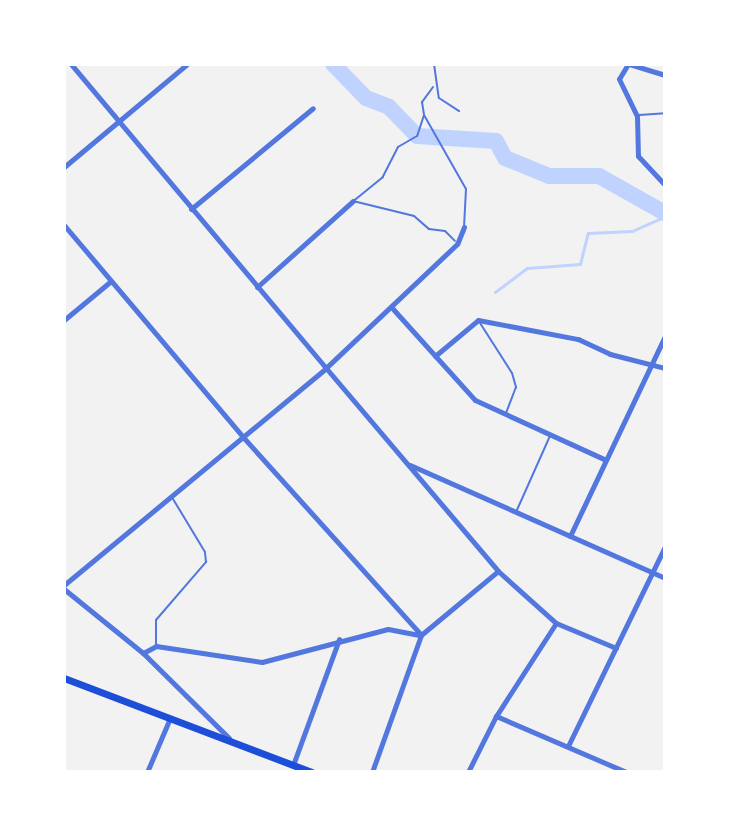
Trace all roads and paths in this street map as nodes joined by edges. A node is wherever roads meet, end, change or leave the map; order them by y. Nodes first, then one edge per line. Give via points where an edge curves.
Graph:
1 (71, 64) edge
2 (187, 64) edge
3 (434, 64) edge
4 (665, 75) edge
5 (433, 87) junction
6 (313, 108) dead end
7 (459, 111) dead end
8 (665, 113) edge
9 (424, 115) junction
10 (637, 116) junction
11 (116, 122) junction
12 (64, 167) edge
13 (665, 185) edge
14 (353, 201) junction
15 (191, 209) junction
16 (64, 225) edge
17 (464, 227) joint
18 (457, 244) junction
19 (111, 281) junction
20 (257, 287) junction
21 (393, 309) junction
22 (64, 320) edge
23 (478, 320) junction
24 (665, 336) edge
25 (435, 356) junction
26 (651, 364) junction
27 (326, 368) junction
28 (665, 368) edge
29 (506, 414) junction
30 (550, 435) junction
31 (243, 437) junction
32 (604, 459) junction
33 (408, 464) junction
34 (171, 496) junction
35 (516, 512) junction
36 (570, 536) junction
37 (665, 546) edge
38 (498, 571) junction
39 (653, 573) junction
40 (665, 578) edge
41 (64, 587) edge
42 (556, 623) junction
43 (421, 635) junction
44 (339, 639) junction
45 (156, 646) junction
46 (616, 648) junction
47 (143, 653) junction
48 (64, 678) edge
49 (496, 716) junction
50 (171, 718) junction
51 (229, 738) junction
52 (568, 746) junction
53 (293, 765) junction
54 (147, 772) edge
55 (312, 772) edge
56 (372, 772) edge
57 (468, 772) edge
58 (626, 772) edge

1 - 11 street
2 - 11 street
3 - 5 lane
4 - 10 street via 624,67 619,79
5 - 7 lane via 439,98
5 - 9 lane via 422,102
6 - 15 street
8 - 10 lane
9 - 14 lane via 417,136 398,147 383,177
9 - 17 lane via 466,189
10 - 13 street via 638,156
11 - 12 street
11 - 15 street
14 - 18 lane via 414,216 429,229 445,231
14 - 20 street
15 - 20 street
16 - 19 street
17 - 18 street
18 - 21 street
19 - 22 street
19 - 31 street
20 - 27 street
21 - 25 street
21 - 27 street
23 - 25 street
23 - 26 street via 578,339
23 - 29 lane via 512,373 516,387
24 - 26 street
25 - 29 street via 475,400
26 - 28 street
26 - 32 street
27 - 31 street
27 - 33 street
29 - 30 street
30 - 32 street
30 - 35 lane
31 - 34 street
31 - 43 street
32 - 36 street
33 - 35 street
33 - 38 street
34 - 41 street
34 - 45 lane via 206,562 156,620
35 - 36 street
36 - 39 street
37 - 39 street
38 - 42 street
38 - 43 street
39 - 40 street
39 - 46 street
41 - 47 street
42 - 46 street
42 - 49 street
43 - 44 street via 388,629
43 - 56 street
44 - 45 street via 262,662
44 - 53 street
45 - 47 street
46 - 52 street
47 - 51 street
48 - 50 main road
49 - 52 street
49 - 57 street
50 - 51 main road
50 - 54 street
51 - 53 main road
52 - 58 street
53 - 55 main road

